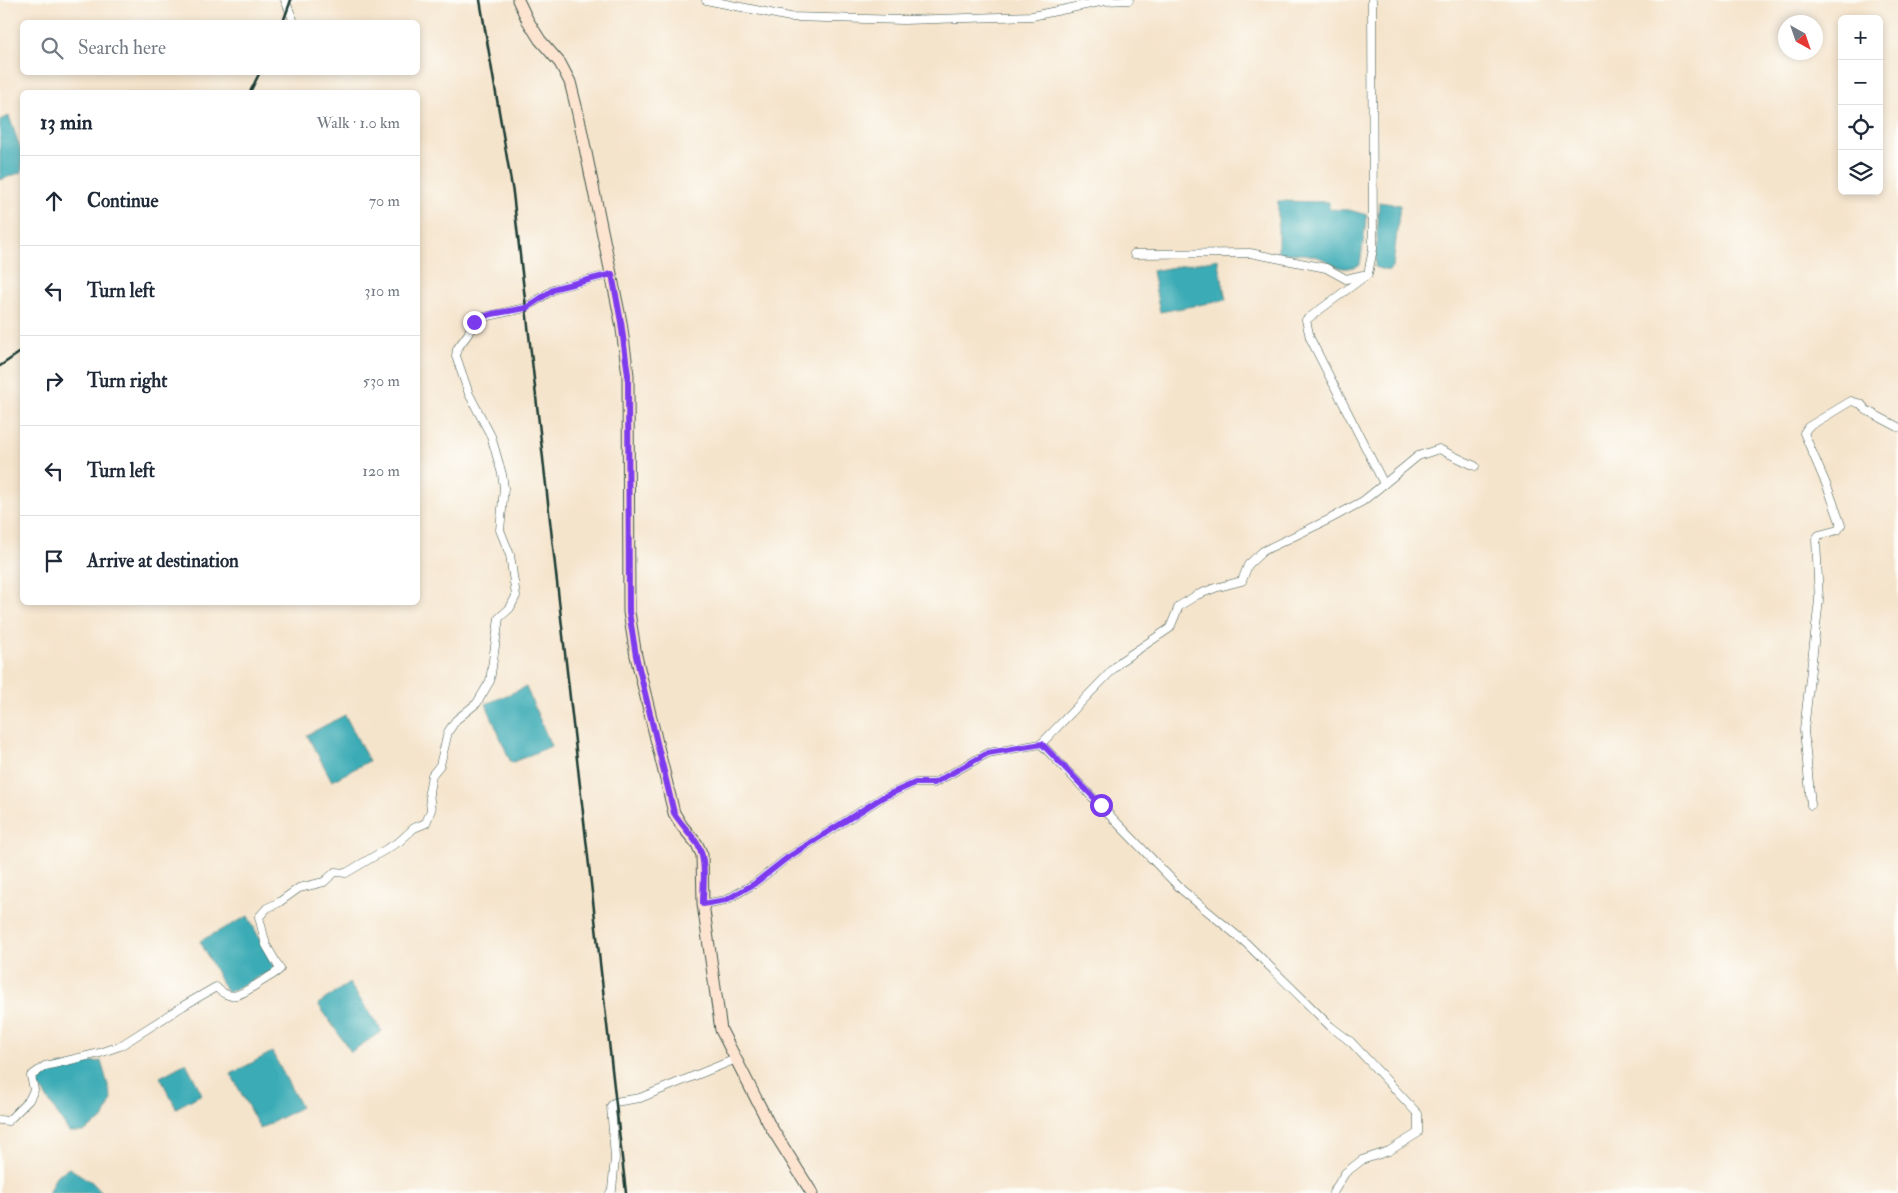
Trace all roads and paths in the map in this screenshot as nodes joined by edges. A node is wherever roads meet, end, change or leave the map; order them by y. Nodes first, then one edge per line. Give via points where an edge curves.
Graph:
1 (285, 0) edge
2 (518, 0) edge
3 (706, 0) edge
4 (1129, 0) edge
5 (1372, 0) edge
6 (293, 20) edge
7 (1134, 254) dead end
8 (612, 274) junction
9 (1368, 274) junction
10 (1898, 427) edge
11 (1475, 466) dead end
12 (1384, 484) junction
13 (1042, 744) junction
14 (1811, 805) dead end
15 (703, 904) junction
16 (736, 1059) junction
17 (0, 1120) edge
18 (610, 1193) edge
19 (812, 1193) edge
20 (1333, 1193) edge

1 - 6 street
2 - 8 main road via 540,40 560,63 570,82
3 - 4 street via 790,17 904,20 1032,16 1105,1
5 - 9 street via 1373,249
7 - 9 street via 1250,253 1326,268 1346,279
8 - 15 main road via 628,375 629,612 636,656 674,813 702,854
8 - 17 street via 556,288 526,308 480,318 458,348 456,356 469,394 491,436 504,483 500,530 510,555 516,596 510,608 499,618 490,681 477,703 456,720 448,732 440,765 432,775 431,810 426,823 346,873 335,872 324,882 299,888 268,908 259,917 266,945 280,969 272,976 244,993 230,996 216,988 120,1046 45,1066 30,1076 34,1090 29,1100 8,1121
9 - 12 street via 1306,320 1310,338
10 - 14 street via 1851,401 1808,427 1804,433 1841,525 1838,530 1819,536 1815,542 1819,600 1804,730
11 - 12 street via 1439,449 1418,456
12 - 13 street via 1363,501 1263,551 1248,565 1242,581 1197,595 1179,606 1170,628 1121,661
13 - 15 street via 988,753 934,783 915,783 883,797 787,858 754,884 726,900
13 - 20 street via 1182,890 1246,943 1330,1026 1351,1042 1418,1114 1418,1133 1389,1151 1362,1160 1345,1173
15 - 16 main road via 721,1030
16 - 18 street via 640,1098 615,1102 611,1106 615,1158
16 - 19 main road via 769,1124

